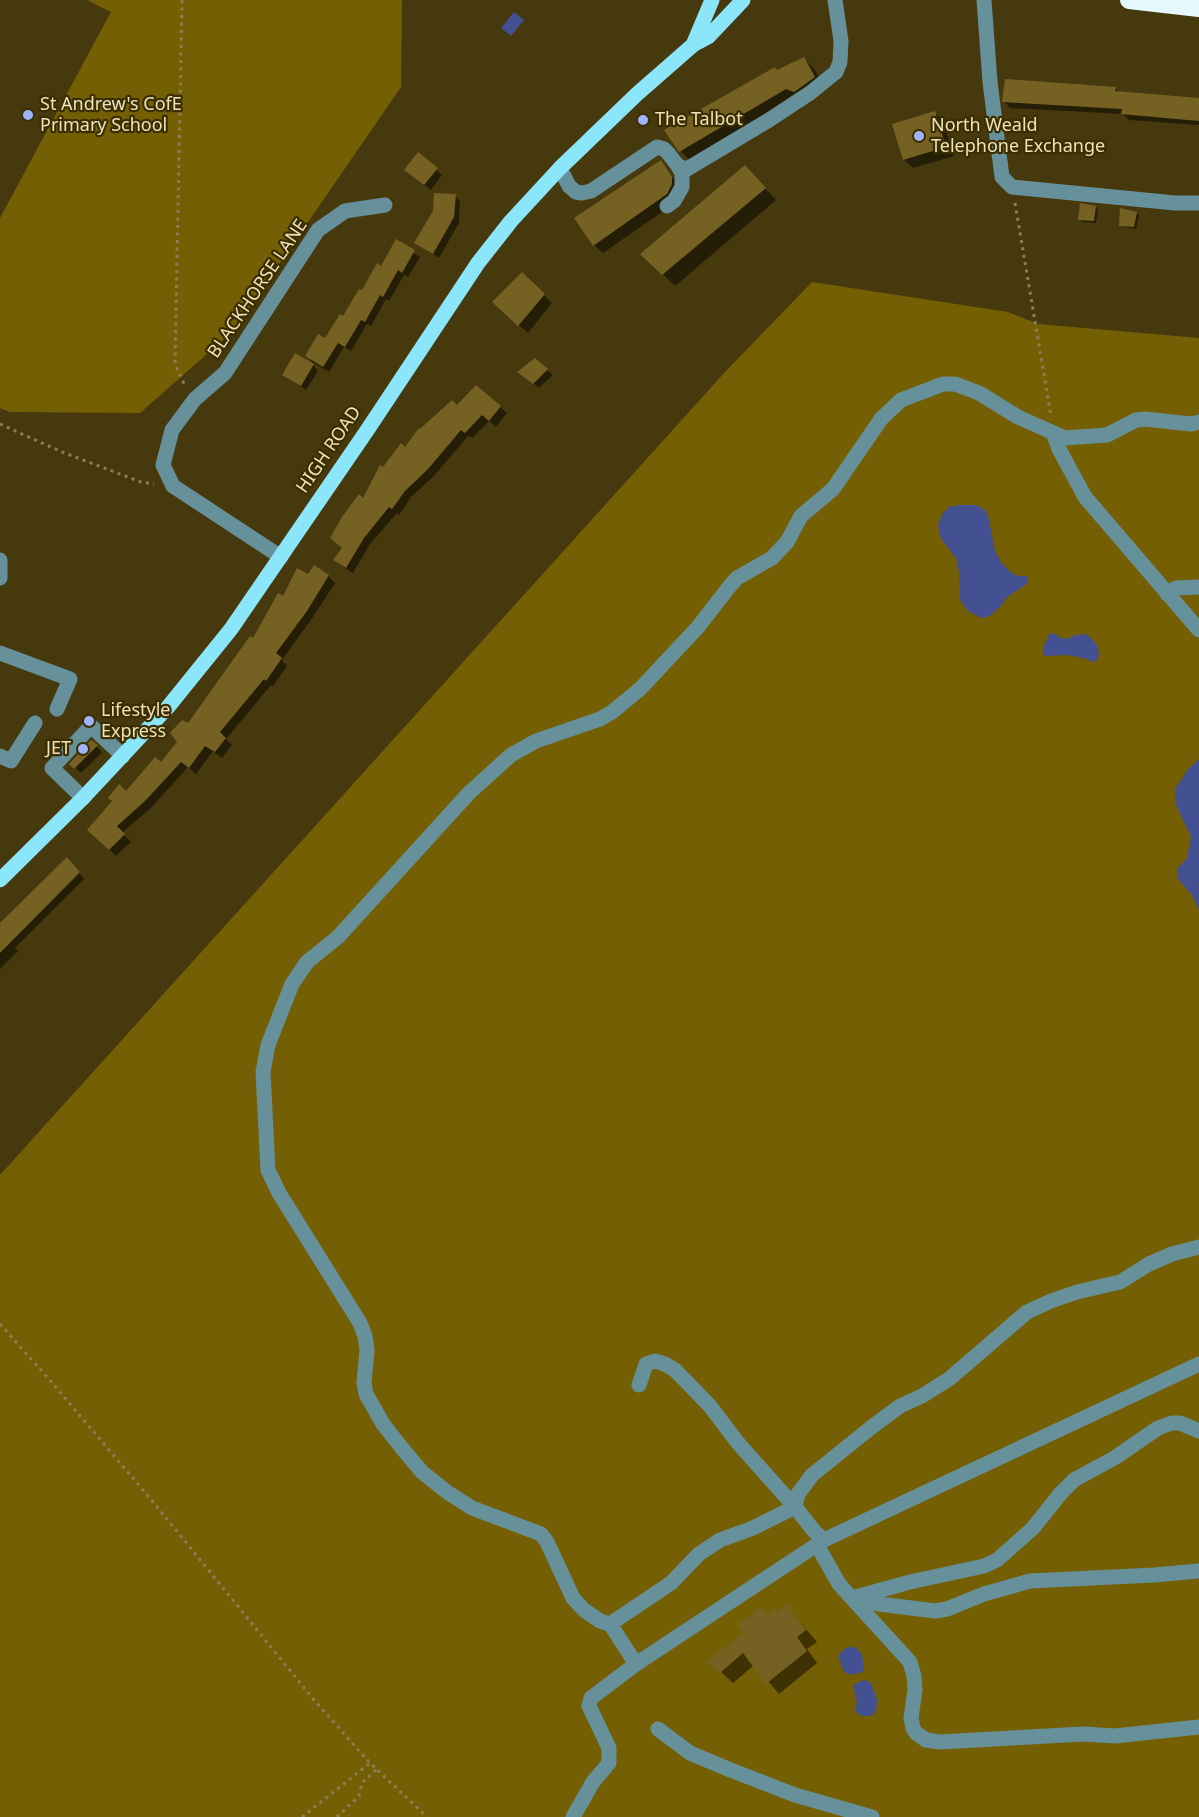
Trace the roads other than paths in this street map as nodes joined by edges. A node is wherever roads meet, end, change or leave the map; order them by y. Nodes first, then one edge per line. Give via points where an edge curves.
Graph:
1 (712, 0) edge
2 (743, 0) edge
3 (835, 0) edge
4 (984, 0) edge
5 (1129, 0) edge
6 (1199, 8) edge
7 (693, 45) junction
8 (678, 166) junction
9 (560, 168) junction
10 (1199, 203) edge
11 (385, 205) dead end
12 (667, 206) dead end
13 (1199, 422) edge
14 (1054, 435) junction
15 (281, 557) junction
16 (0, 560) edge
17 (0, 578) edge
18 (1199, 587) edge
19 (1167, 594) junction
20 (1199, 630) edge
21 (0, 653) edge
22 (57, 709) dead end
23 (35, 723) dead end
24 (0, 756) edge
25 (123, 756) junction
26 (83, 798) junction
27 (0, 880) edge
28 (1199, 1247) edge
29 (1199, 1364) edge
30 (639, 1385) dead end
31 (1199, 1431) edge
32 (795, 1507) junction
33 (820, 1543) junction
34 (1199, 1571) edge
35 (852, 1598) junction
36 (610, 1624) junction
37 (636, 1664) junction
38 (1199, 1727) edge
39 (658, 1729) dead end
40 (573, 1817) edge
41 (872, 1817) edge

1 - 7 main road, HIGH ROAD
2 - 7 main road, HIGH ROAD via 708,37
3 - 8 street via 841,41 836,72 810,93 687,169
4 - 10 street via 1002,177 1012,187
5 - 6 highway
7 - 9 main road, HIGH ROAD
8 - 9 street via 664,149 657,147 582,194 572,190
8 - 12 street via 682,187
9 - 15 main road, HIGH ROAD via 478,263
11 - 15 street, BLACKHORSE LANE via 345,211 318,230 225,373 193,402 172,430 163,465 173,486
13 - 14 street via 1145,419 1107,435
14 - 19 street via 1085,497
14 - 36 street via 955,384 913,394 896,404 880,419 833,489 801,516 787,542 772,558 737,578 640,689 600,719 523,747 469,793 338,937 307,962 292,984 268,1046 263,1072 268,1170 366,1336 366,1394 383,1424 415,1463 447,1492 472,1508 541,1534 573,1598 584,1610
15 - 25 main road, HIGH ROAD via 231,629
16 - 17 street
18 - 19 street via 1176,588
19 - 20 street
21 - 22 street via 70,680
23 - 24 street via 11,761
25 - 26 main road, HIGH ROAD
25 - 26 street via 91,726 52,768
26 - 27 main road, HIGH ROAD
28 - 32 street via 1149,1264 1120,1282 1068,1295 1027,1312 949,1378 900,1406 812,1475 798,1494
29 - 33 street
30 - 32 street via 646,1364 655,1361 675,1370
31 - 35 street via 1180,1423 1158,1428 1074,1480 1033,1528 997,1560
32 - 33 street
32 - 36 street via 720,1540 699,1554 671,1583
33 - 35 street via 839,1584
33 - 37 street
34 - 35 street via 1030,1581 936,1611
35 - 38 street via 910,1662 915,1690 913,1728 926,1740 1115,1736
36 - 37 street
37 - 40 street via 591,1698 589,1706 609,1748 609,1763
39 - 41 street via 690,1753 728,1769 795,1795

